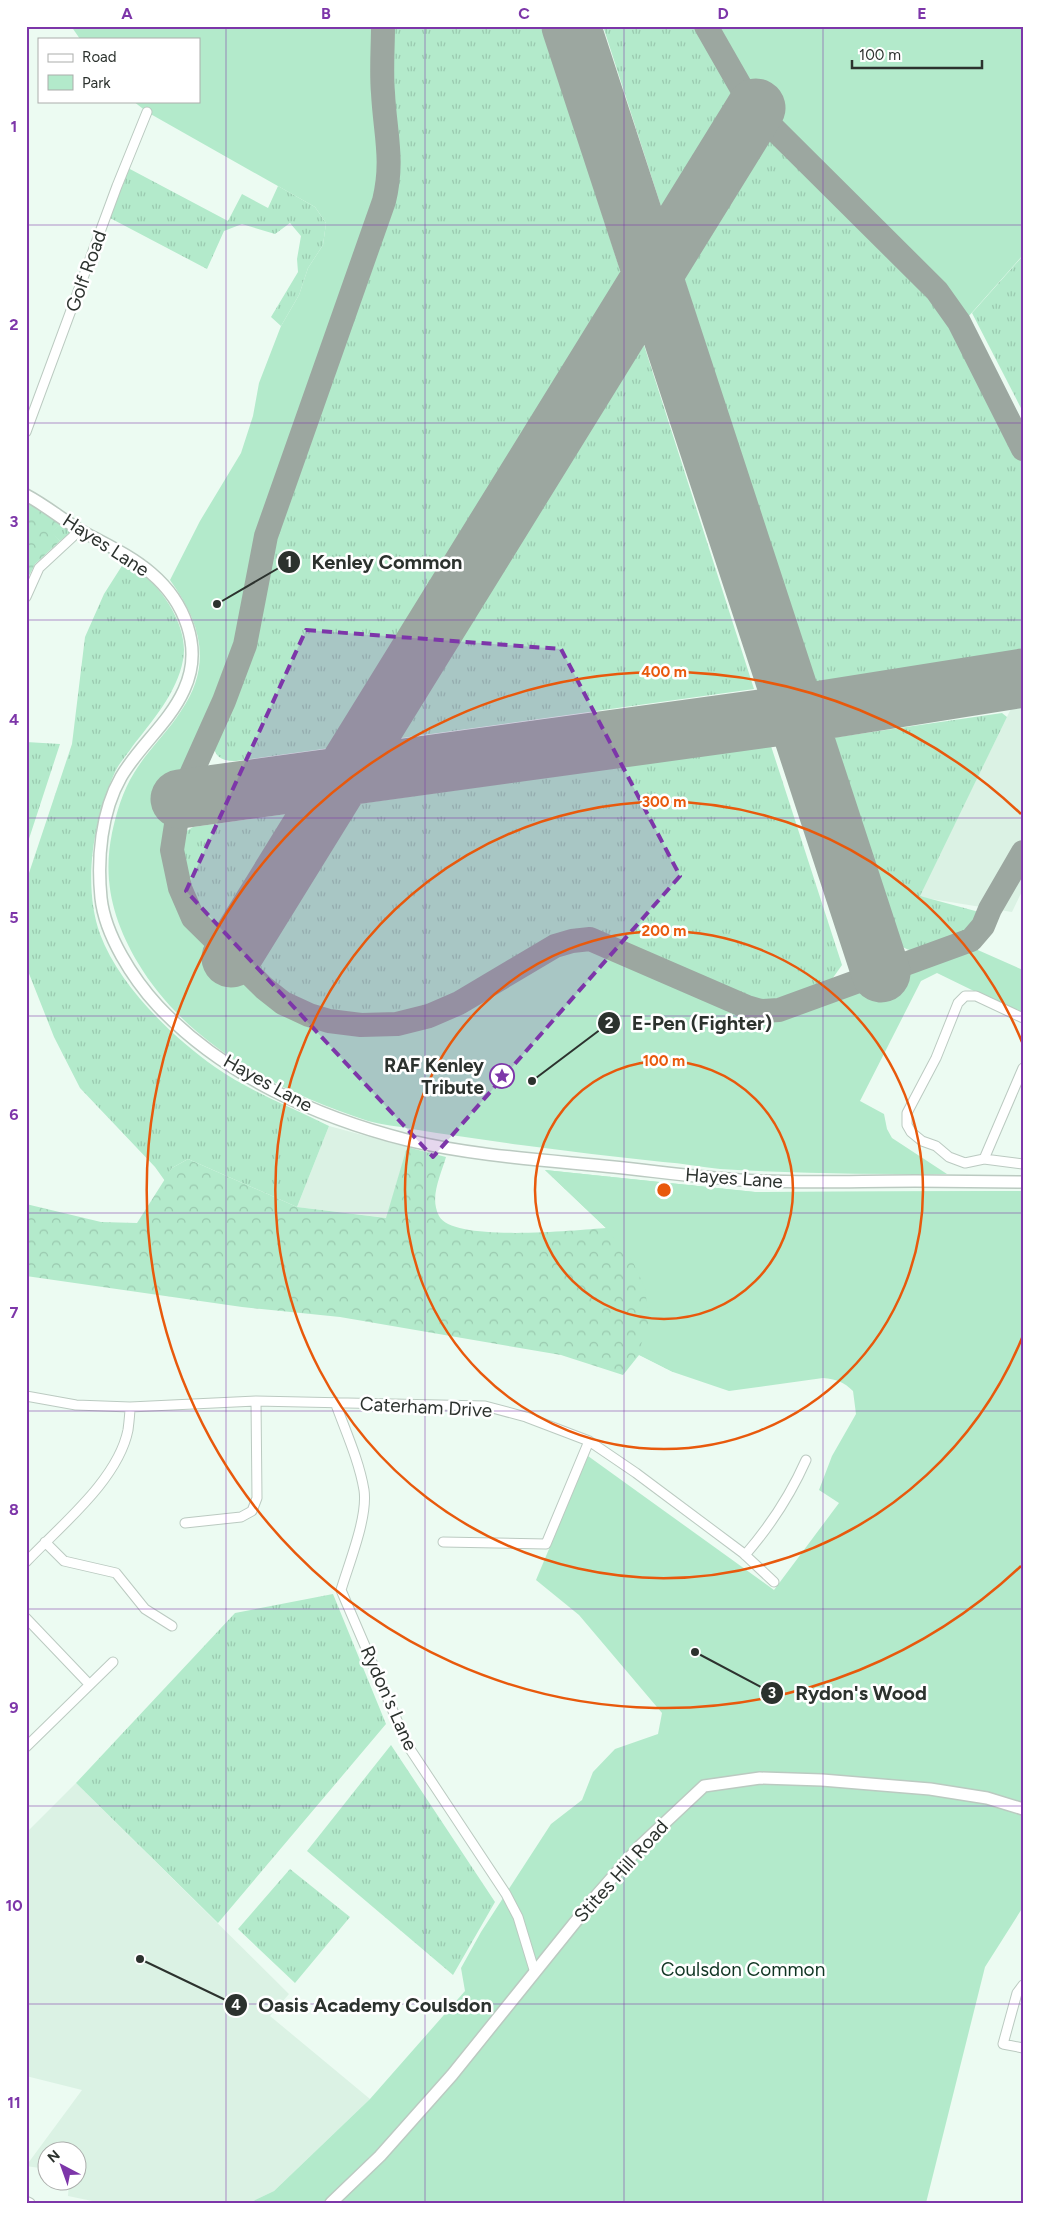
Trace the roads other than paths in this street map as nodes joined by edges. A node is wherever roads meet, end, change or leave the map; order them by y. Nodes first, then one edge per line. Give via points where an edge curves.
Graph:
1 (147, 112) dead end
2 (26, 432) edge
3 (26, 495) edge
4 (80, 530) junction
5 (26, 597) edge
6 (1023, 1018) edge
7 (1023, 1068) edge
8 (984, 1159) junction
9 (1023, 1164) edge
10 (1023, 1182) edge
11 (26, 1396) edge
12 (256, 1402) junction
13 (335, 1402) junction
14 (130, 1407) junction
15 (589, 1441) junction
16 (806, 1460) dead end
17 (185, 1523) dead end
18 (45, 1542) junction
19 (443, 1542) dead end
20 (746, 1555) junction
21 (26, 1562) edge
22 (774, 1582) dead end
23 (26, 1618) edge
24 (172, 1626) dead end
25 (113, 1662) dead end
26 (89, 1684) junction
27 (26, 1747) edge
28 (1023, 1809) edge
29 (535, 1973) junction
30 (1023, 1986) edge
31 (1023, 2048) edge
32 (26, 2201) edge
33 (30, 2203) edge
34 (331, 2203) edge

1 - 2 street, Golf Road
3 - 4 street, Hayes Lane
4 - 5 street via 39,568
4 - 10 street, Hayes Lane via 151,573 173,597 189,625 192,640 193,660 185,689 121,777 109,807 102,840 102,903 126,964 148,994 171,1020 243,1074 338,1120 409,1140 463,1150 660,1173 762,1181
6 - 8 street via 976,996 965,996 958,1003 936,1058 907,1113 907,1125 922,1141 965,1163
7 - 8 street
8 - 9 street
11 - 14 street, Caterham Drive via 76,1405
12 - 13 street, Caterham Drive
12 - 14 street, Caterham Drive
12 - 17 street via 257,1498 252,1511 241,1518
13 - 15 street, Caterham Drive via 485,1406
13 - 29 street, Rydon's Lane via 364,1491 360,1529 341,1590 408,1746 506,1894 518,1917
14 - 18 street via 128,1431 119,1454 98,1487
15 - 19 street via 546,1544
15 - 20 street, Caterham Drive
16 - 20 street via 787,1501
18 - 21 street
18 - 24 street via 64,1561 116,1573 145,1609
20 - 22 street, Caterham Drive
23 - 26 street
25 - 26 street
26 - 27 street
28 - 29 street, Stites Hill Road via 987,1798 930,1789 822,1780 760,1778 704,1786 640,1846
29 - 34 street, Stites Hill Road via 459,2068 401,2133
30 - 31 street via 1017,1993 1003,2044
32 - 33 street

